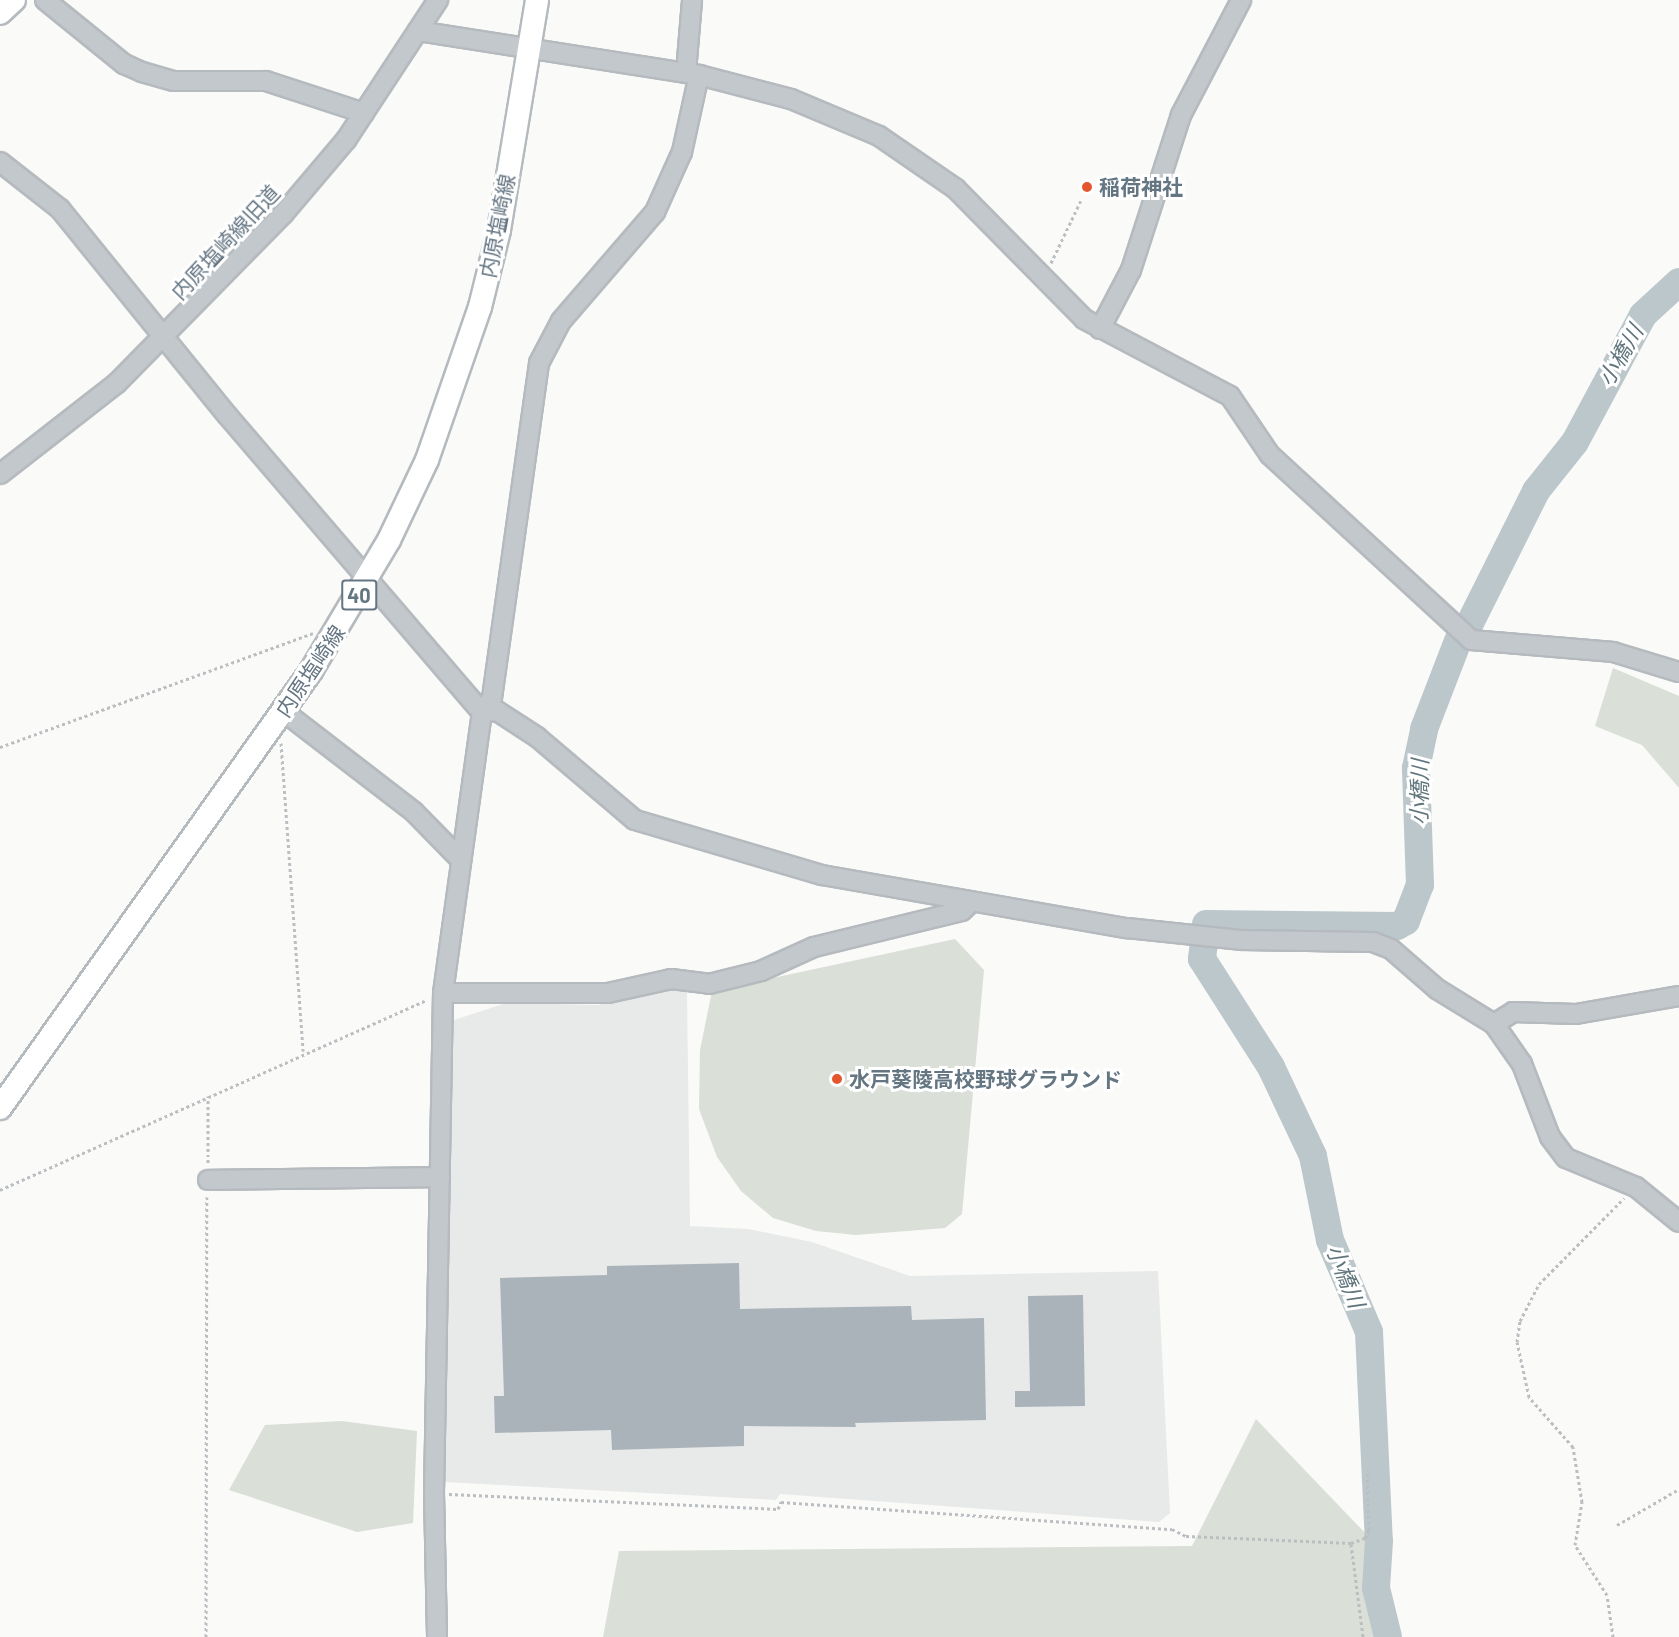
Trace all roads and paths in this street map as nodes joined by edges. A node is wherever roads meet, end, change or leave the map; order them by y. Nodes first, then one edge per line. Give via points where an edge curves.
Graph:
1 (14, 0) edge
2 (45, 0) edge
3 (438, 0) edge
4 (537, 0) edge
5 (692, 0) edge
6 (1242, 0) edge
7 (0, 13) edge
8 (418, 31) junction
9 (529, 49) junction
10 (693, 73) junction
11 (364, 113) junction
12 (0, 162) edge
13 (1081, 200) dead end
14 (1044, 279) junction
15 (1100, 329) junction
16 (164, 339) junction
17 (0, 474) edge
18 (369, 578) junction
19 (330, 643) junction
20 (1679, 672) edge
21 (283, 711) junction
22 (482, 712) junction
23 (268, 732) junction
24 (0, 747) edge
25 (461, 860) junction
26 (970, 903) junction
27 (444, 993) junction
28 (1679, 996) edge
29 (1494, 1024) junction
30 (303, 1051) junction
31 (208, 1096) junction
32 (0, 1108) edge
33 (440, 1177) junction
34 (208, 1180) junction
35 (1636, 1187) junction
36 (0, 1190) edge
37 (1679, 1222) edge
38 (1367, 1470) dead end
39 (1679, 1490) edge
40 (434, 1493) junction
41 (1617, 1525) dead end
42 (1351, 1543) junction
43 (206, 1637) edge
44 (437, 1637) edge
45 (1363, 1637) edge
46 (1613, 1637) edge

1 - 7 main road
2 - 11 street via 124,64 142,72 174,81 266,81
3 - 8 street, 内原塩崎線旧道
4 - 9 main road, 内原塩崎線 / 40
5 - 10 street
6 - 15 street via 1181,115 1131,270
8 - 9 street
8 - 11 street, 内原塩崎線旧道
9 - 10 street
9 - 18 main road, 内原塩崎線 / 40 via 499,231 467,353 427,460
10 - 14 street via 791,99 879,136 956,189
10 - 22 street via 681,152 655,212 561,321 539,363 492,698
11 - 16 street, 内原塩崎線旧道 via 298,198
12 - 16 street via 60,209
13 - 14 path
14 - 15 street
15 - 20 street via 1230,396 1270,455 1472,640 1613,652
16 - 17 street, 内原塩崎線旧道 via 68,424
16 - 18 street
18 - 19 main road, 内原塩崎線 / 40
18 - 22 street
19 - 21 main road, 内原塩崎線 / 40
19 - 24 path via 311,632
21 - 23 main road, 内原塩崎線 / 40
21 - 25 street via 414,812
22 - 25 street
22 - 26 street via 497,711 537,737 635,820 822,875
23 - 30 path via 284,746
23 - 32 main road, 内原塩崎線 / 40
25 - 27 street
26 - 27 street via 962,911 814,947 761,971 709,984 672,979 608,993
26 - 29 street via 1242,940 1373,942 1390,949 1437,988
27 - 30 path
27 - 33 street
28 - 29 street via 1576,1014 1513,1012
29 - 35 street via 1522,1064 1558,1149 1582,1167
30 - 31 path
31 - 34 path
31 - 36 path
33 - 34 street
33 - 40 street
34 - 43 path
35 - 37 street
35 - 46 path via 1539,1284 1520,1320 1517,1342 1529,1397 1573,1447 1582,1502 1575,1545 1607,1595
38 - 42 path via 1369,1530 1365,1538
39 - 41 path
40 - 42 path via 778,1509 781,1502 1172,1529 1186,1536
40 - 44 street
42 - 45 path

